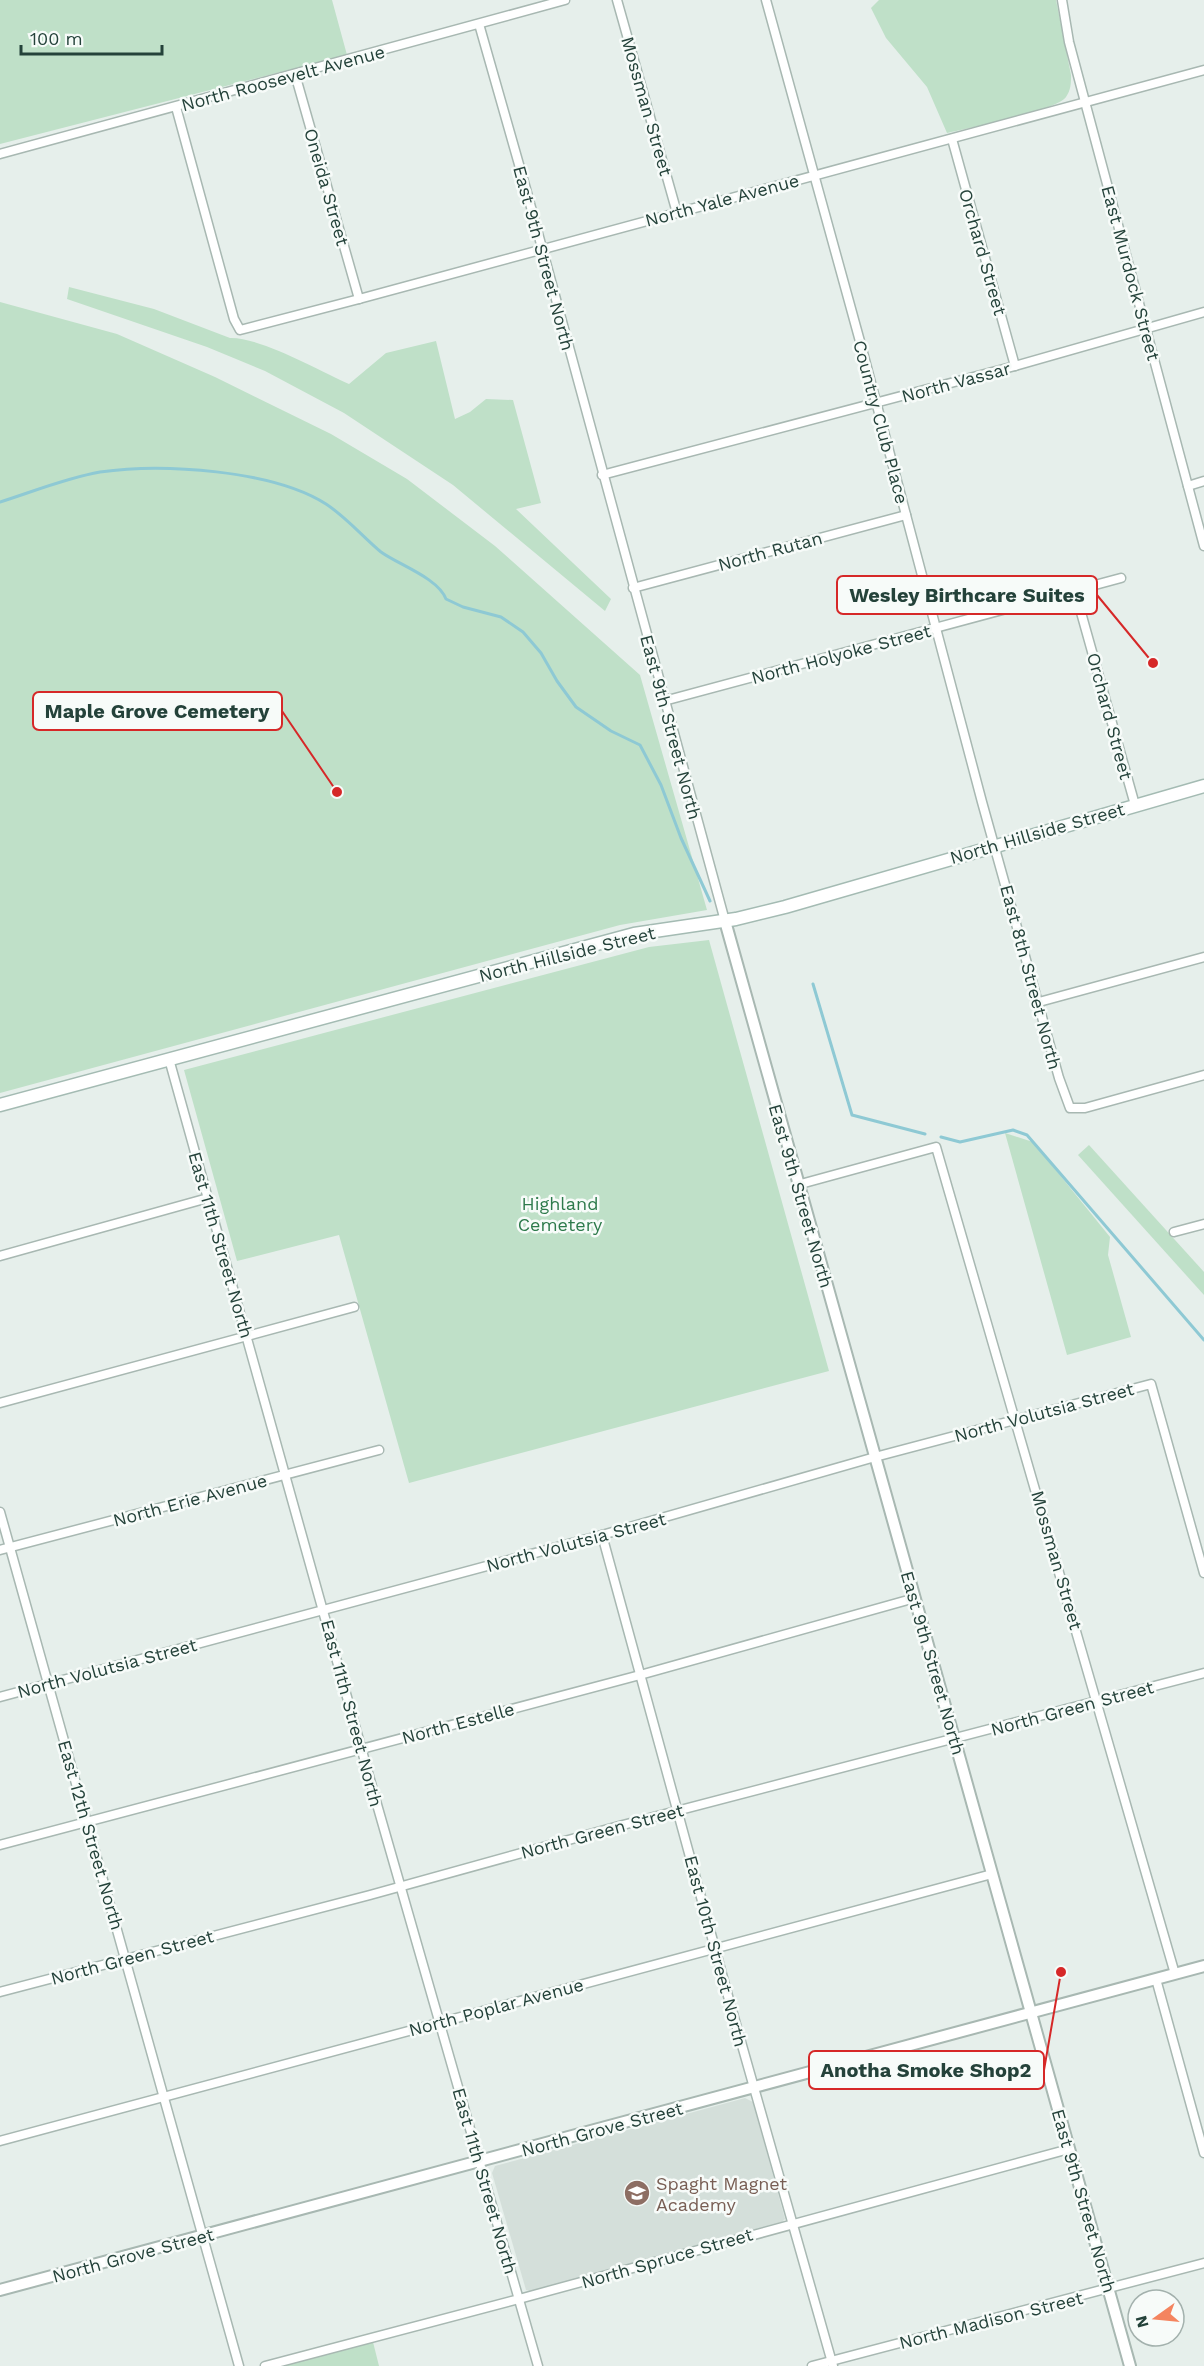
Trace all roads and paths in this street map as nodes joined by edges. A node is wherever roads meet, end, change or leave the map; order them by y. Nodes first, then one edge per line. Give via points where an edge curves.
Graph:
1 (565, 0) edge
2 (617, 0) edge
3 (766, 0) edge
4 (1062, 0) edge
5 (479, 24) junction
6 (1204, 70) edge
7 (295, 74) junction
8 (1086, 103) junction
9 (176, 107) junction
10 (952, 138) junction
11 (0, 154) edge
12 (814, 175) junction
13 (677, 213) junction
14 (542, 249) junction
15 (359, 299) junction
16 (1204, 312) edge
17 (1146, 328) junction
18 (1015, 366) junction
19 (876, 403) junction
20 (602, 474) junction
21 (1204, 482) edge
22 (1188, 486) junction
23 (906, 515) junction
24 (1204, 546) edge
25 (1121, 578) dead end
26 (633, 588) junction
27 (1076, 591) junction
28 (936, 628) junction
29 (664, 701) junction
30 (1204, 786) edge
31 (1135, 805) junction
32 (995, 845) junction
33 (725, 921) junction
34 (1204, 957) edge
35 (1039, 1002) junction
36 (170, 1059) junction
37 (1204, 1075) edge
38 (0, 1105) edge
39 (797, 1185) junction
40 (208, 1198) junction
41 (1204, 1224) edge
42 (1174, 1232) dead end
43 (0, 1256) edge
44 (354, 1307) dead end
45 (246, 1337) junction
46 (0, 1403) edge
47 (1016, 1419) junction
48 (379, 1450) dead end
49 (875, 1457) junction
50 (286, 1475) junction
51 (0, 1512) edge
52 (602, 1535) junction
53 (10, 1547) junction
54 (0, 1550) edge
55 (1204, 1573) edge
56 (915, 1598) junction
57 (324, 1610) junction
58 (1204, 1673) edge
59 (640, 1675) junction
60 (48, 1684) junction
61 (0, 1697) edge
62 (1097, 1701) junction
63 (954, 1738) junction
64 (362, 1749) junction
65 (677, 1810) junction
66 (87, 1822) junction
67 (0, 1845) edge
68 (992, 1874) junction
69 (401, 1886) junction
70 (715, 1949) junction
71 (125, 1958) junction
72 (1204, 1966) edge
73 (1175, 1974) junction
74 (1156, 1979) junction
75 (0, 1992) edge
76 (1031, 2014) junction
77 (439, 2022) junction
78 (754, 2089) junction
79 (164, 2096) junction
80 (0, 2141) edge
81 (1069, 2149) junction
82 (1204, 2153) edge
83 (479, 2162) junction
84 (792, 2223) junction
85 (203, 2237) junction
86 (1204, 2263) edge
87 (1108, 2289) junction
88 (0, 2290) edge
89 (519, 2299) junction
90 (832, 2363) edge
91 (239, 2366) edge
92 (265, 2366) edge
93 (538, 2366) edge
94 (812, 2366) edge
95 (1130, 2366) edge

1 - 5 street, North Roosevelt Avenue
2 - 13 street, Mossman Street
3 - 12 street, Country Club Place
4 - 8 street, East Murdock Street
5 - 7 street, North Roosevelt Avenue
5 - 14 street, East 9th Street North
6 - 8 street, North Yale Avenue
7 - 9 street, North Roosevelt Avenue
7 - 15 street, Oneida Street
8 - 10 street, North Yale Avenue
8 - 17 street, East Murdock Street
9 - 11 street, North Roosevelt Avenue
9 - 15 street, North Yale Avenue via 240,330
10 - 12 street, North Yale Avenue
10 - 18 street, Orchard Street
12 - 13 street, North Yale Avenue
12 - 19 street, Country Club Place
13 - 14 street, North Yale Avenue
14 - 15 street, North Yale Avenue
14 - 20 street, East 9th Street North
16 - 17 street, North Vassar
17 - 18 street, North Vassar
17 - 22 street, East Murdock Street
18 - 19 street, North Vassar
19 - 20 street, North Vassar
19 - 23 street, Country Club Place
20 - 26 street, East 9th Street North
21 - 22 street
22 - 24 street, East Murdock Street
23 - 26 street, North Rutan
23 - 28 street, Country Club Place
25 - 27 street, North Holyoke Street
26 - 29 street, East 9th Street North
27 - 28 street, North Holyoke Street
27 - 31 street, Orchard Street
28 - 29 street, North Holyoke Street
28 - 32 street, Country Club Place
29 - 33 street, East 9th Street North
30 - 31 main road, North Hillside Street
31 - 32 main road, North Hillside Street
32 - 33 main road, North Hillside Street
32 - 35 street, East 8th Street North
33 - 36 main road, North Hillside Street via 634,934
33 - 39 street, East 9th Street North
34 - 35 street
35 - 37 street, East 8th Street North via 1070,1108 1085,1108
36 - 38 main road, North Hillside Street
36 - 40 street, East 11th Street North
39 - 47 street, Mossman Street via 936,1147
39 - 49 street, East 9th Street North
40 - 43 street
40 - 45 street, East 11th Street North
41 - 42 street
44 - 45 street
45 - 46 street
45 - 50 street, East 11th Street North
47 - 49 street, North Volutsia Street
47 - 55 street, North Volutsia Street via 1151,1384
47 - 62 street, Mossman Street
48 - 50 street, North Erie Avenue
49 - 52 street, North Volutsia Street
49 - 56 street, East 9th Street North
50 - 53 street, North Erie Avenue
50 - 57 street, East 11th Street North
51 - 53 street, East 12th Street North
52 - 57 street, North Volutsia Street
52 - 59 street, East 10th Street North
53 - 54 street, North Erie Avenue
53 - 60 street, East 12th Street North
56 - 59 street, North Estelle
56 - 63 street, East 9th Street North
57 - 60 street, North Volutsia Street
57 - 64 street, East 11th Street North
58 - 62 street, North Green Street
59 - 64 street, North Estelle
59 - 65 street, East 10th Street North
60 - 61 street, North Volutsia Street
60 - 66 street, East 12th Street North
62 - 63 street, North Green Street
62 - 73 street, Mossman Street
63 - 65 street, North Green Street
63 - 68 street, East 9th Street North
64 - 66 street, North Estelle
64 - 69 street, East 11th Street North
65 - 69 street, North Green Street
65 - 70 street, East 10th Street North
66 - 67 street, North Estelle
66 - 71 street, East 12th Street North
68 - 70 street, North Poplar Avenue
68 - 76 street, East 9th Street North
69 - 71 street, North Green Street
69 - 77 street, East 11th Street North
70 - 77 street, North Poplar Avenue
70 - 78 street, East 10th Street North
71 - 75 street, North Green Street
71 - 79 street, East 12th Street North
72 - 73 street, North Grove Street
73 - 74 street, North Grove Street
74 - 76 street, North Grove Street
74 - 82 street
76 - 78 street, North Grove Street
76 - 81 street, East 9th Street North
77 - 79 street, North Poplar Avenue
77 - 83 street, East 11th Street North
78 - 83 street, North Grove Street
78 - 84 street, East 10th Street North
79 - 80 street, North Poplar Avenue
79 - 85 street, East 12th Street North
81 - 84 street, North Spruce Street
81 - 87 street, East 9th Street North
83 - 85 street, North Grove Street
83 - 89 street, East 11th Street North
84 - 89 street, North Spruce Street
84 - 90 street, East 10th Street North
85 - 88 street, North Grove Street
85 - 91 street, East 12th Street North
86 - 87 street, North Madison Street
87 - 90 street, North Madison Street
87 - 95 street, East 9th Street North
89 - 92 street, North Spruce Street
89 - 93 street, East 11th Street North
90 - 94 street, North Madison Street

